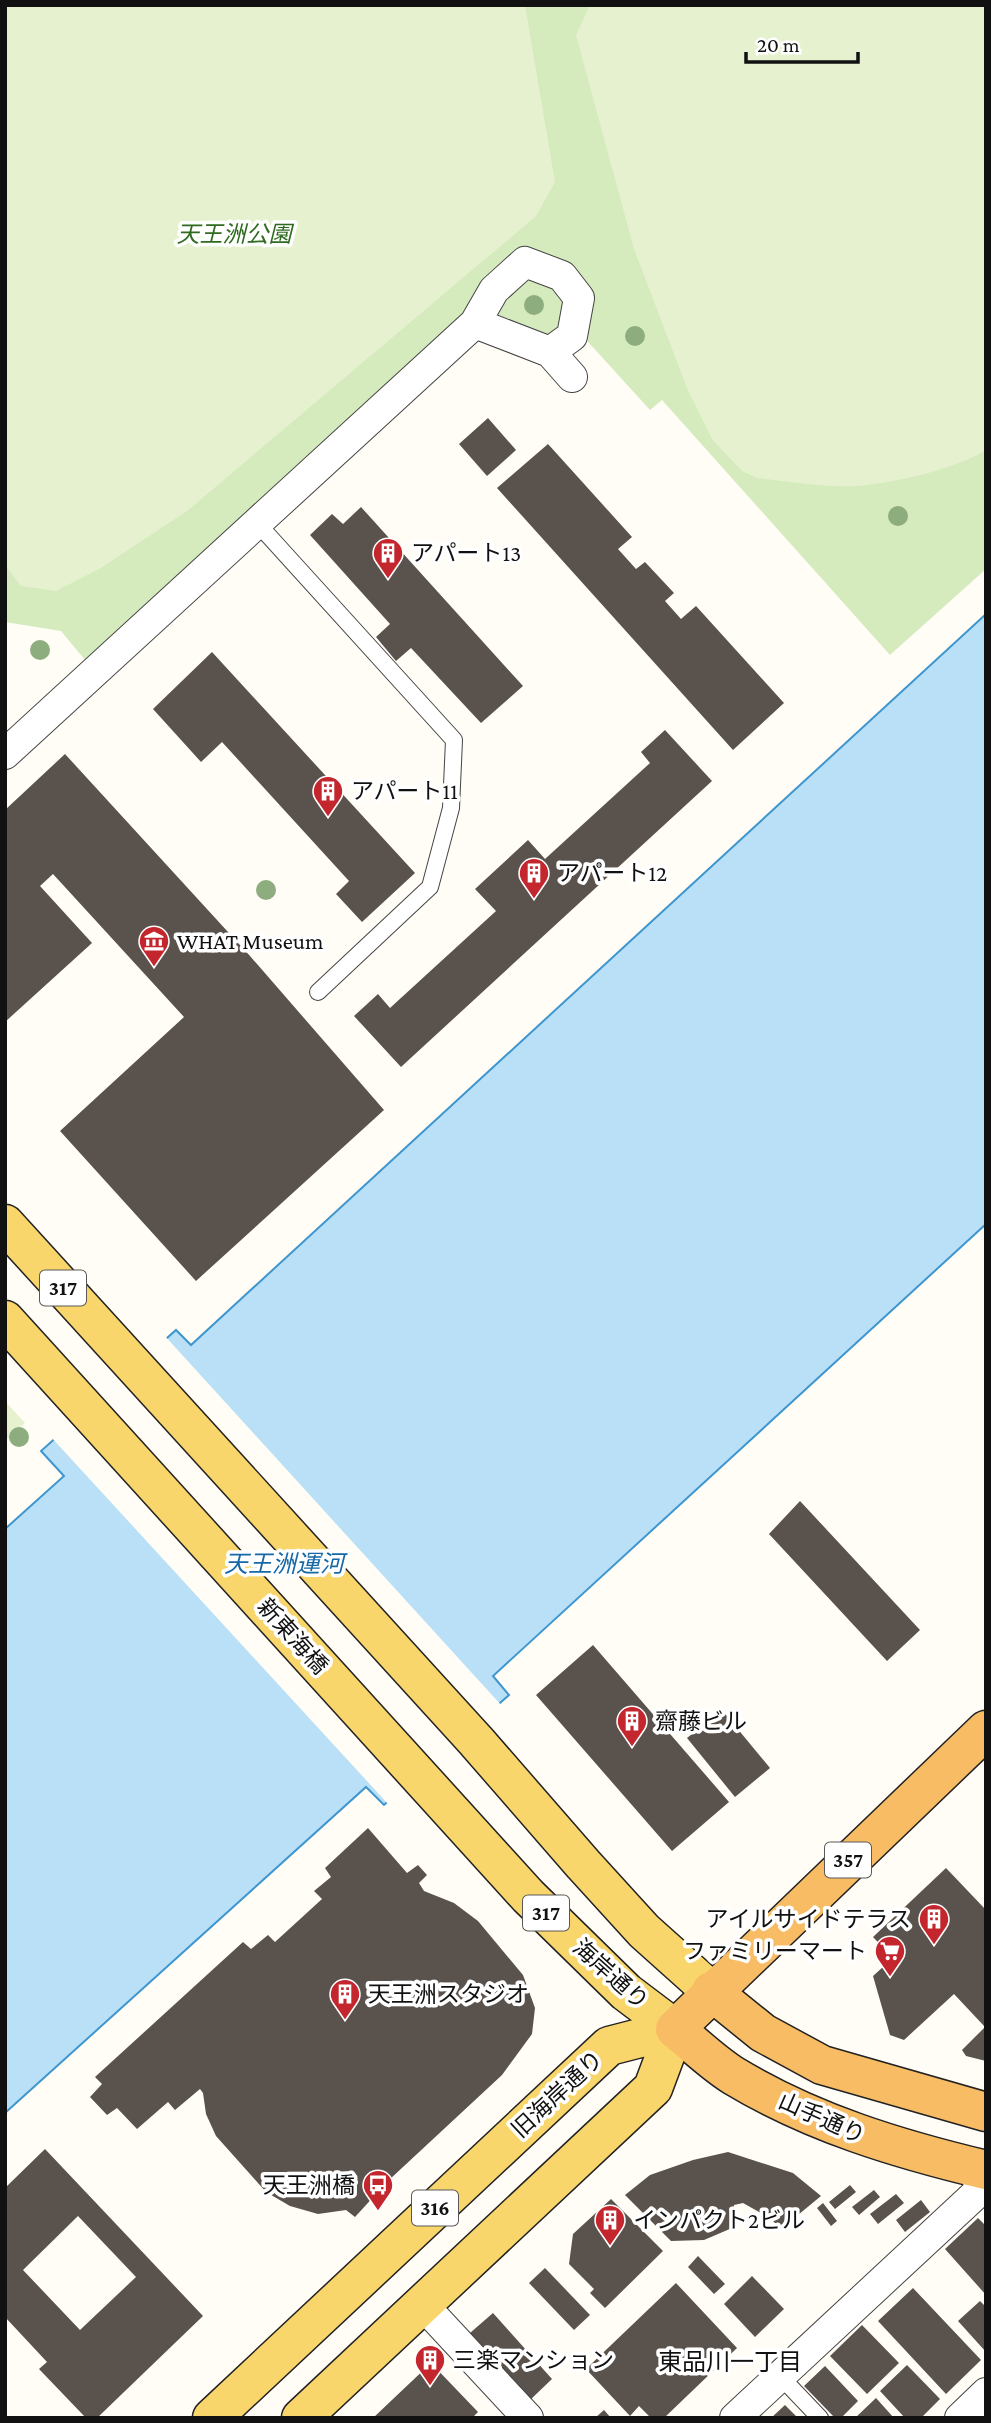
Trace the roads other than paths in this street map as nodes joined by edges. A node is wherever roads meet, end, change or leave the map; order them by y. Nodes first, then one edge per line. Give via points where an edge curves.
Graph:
1 (475, 323) junction
2 (550, 352) junction
3 (572, 377) dead end
4 (257, 523) junction
5 (5, 754) edge
6 (318, 992) dead end
7 (5, 1224) edge
8 (5, 1320) edge
9 (986, 1730) edge
10 (428, 1785) joint
11 (711, 1991) junction
12 (675, 2029) junction
13 (986, 2112) edge
14 (984, 2172) edge
15 (423, 2305) junction
16 (780, 2376) junction
17 (986, 2393) edge
18 (212, 2418) edge
19 (301, 2418) edge
20 (528, 2418) edge
21 (735, 2418) edge
22 (820, 2418) edge
23 (960, 2418) edge

1 - 2 street
1 - 2 street via 494,290 525,262 562,276 579,298 572,336
1 - 4 street
2 - 3 street
4 - 5 street
4 - 6 lane via 454,740 451,808 430,887
7 - 11 main road, 317 via 627,1912
8 - 10 main road, 新東海橋 / 317
9 - 11 highway, 357
10 - 12 main road, 海岸通り / 317 via 528,1896 626,1992
11 - 12 highway, 357
11 - 13 highway via 763,2034 822,2065
12 - 14 highway, 山手通り via 732,2074 795,2109 875,2141
12 - 15 main road, 316 via 653,2088
12 - 18 main road, 旧海岸通り / 316 via 608,2046
14 - 16 street via 976,2193
15 - 19 main road, 316
15 - 20 street
16 - 21 street
16 - 22 lane
17 - 23 street

